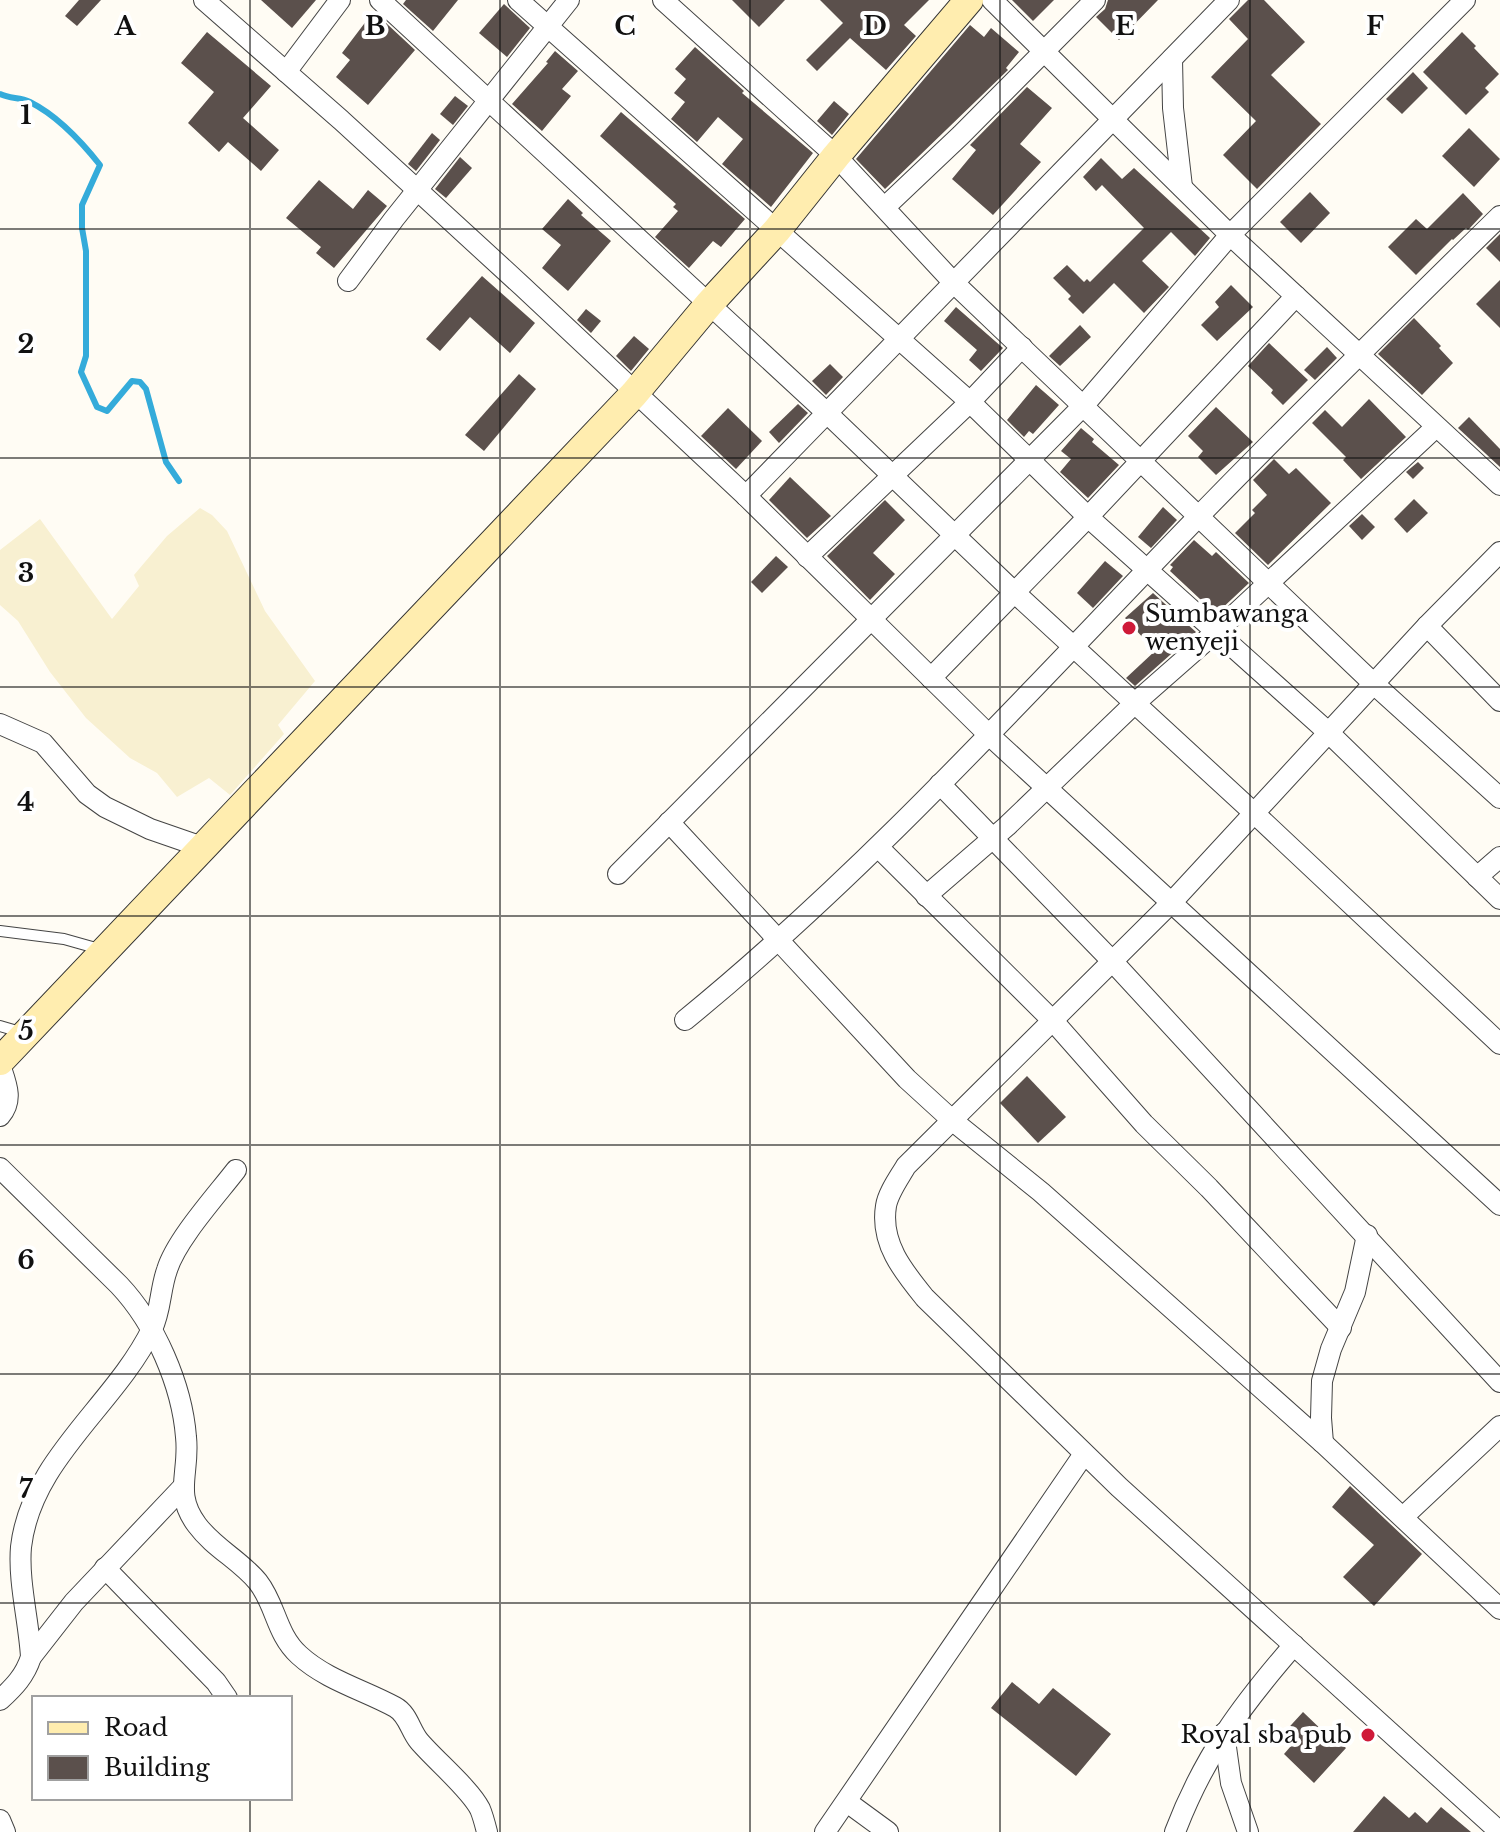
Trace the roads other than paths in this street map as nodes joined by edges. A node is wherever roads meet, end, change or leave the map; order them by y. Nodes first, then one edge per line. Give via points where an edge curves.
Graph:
1 (204, 0) edge
2 (340, 0) edge
3 (380, 0) edge
4 (518, 0) edge
5 (569, 0) edge
6 (663, 0) edge
7 (969, 0) edge
8 (992, 0) edge
9 (1095, 0) edge
10 (1229, 0) edge
11 (1465, 0) edge
12 (547, 26) junction
13 (1044, 52) junction
14 (1172, 59) junction
15 (286, 72) junction
16 (491, 101) junction
17 (1114, 121) junction
18 (836, 156) junction
19 (1182, 187) junction
20 (417, 190) junction
21 (885, 207) junction
22 (1500, 216) edge
23 (777, 230) junction
24 (1230, 235) junction
25 (348, 281) dead end
26 (953, 282) junction
27 (1296, 296) junction
28 (709, 304) junction
29 (899, 340) junction
30 (1022, 347) junction
31 (1360, 354) junction
32 (634, 394) junction
33 (970, 402) junction
34 (1084, 405) junction
35 (828, 414) junction
36 (1436, 427) junction
37 (1030, 460) junction
38 (1142, 461) junction
39 (892, 474) junction
40 (1500, 485) edge
41 (746, 496) junction
42 (1199, 516) junction
43 (1088, 517) junction
44 (955, 534) junction
45 (1500, 552) edge
46 (807, 557) junction
47 (1148, 570) junction
48 (1269, 581) junction
49 (1014, 592) junction
50 (872, 620) junction
51 (1427, 626) junction
52 (1217, 631) junction
53 (1075, 647) junction
54 (931, 678) junction
55 (1374, 684) junction
56 (1500, 701) edge
57 (1135, 703) junction
58 (0, 724) edge
59 (1329, 733) junction
60 (988, 734) junction
61 (940, 784) junction
62 (1047, 787) junction
63 (1500, 798) edge
64 (1254, 813) junction
65 (669, 822) junction
66 (993, 838) junction
67 (202, 847) junction
68 (878, 847) junction
69 (1500, 857) edge
70 (618, 874) dead end
71 (1477, 877) junction
72 (926, 896) junction
73 (1500, 899) edge
74 (1172, 902) junction
75 (0, 931) edge
76 (779, 938) junction
77 (105, 950) junction
78 (1113, 962) junction
79 (685, 1020) dead end
80 (1054, 1022) junction
81 (13, 1030) edge
82 (1500, 1044) edge
83 (0, 1063) edge
84 (0, 1116) edge
85 (953, 1121) junction
86 (0, 1168) edge
87 (236, 1170) dead end
88 (1500, 1205) edge
89 (1367, 1235) junction
90 (1341, 1328) junction
91 (153, 1329) junction
92 (1500, 1382) edge
93 (1500, 1426) edge
94 (1323, 1443) junction
95 (1084, 1454) junction
96 (183, 1487) junction
97 (1403, 1517) junction
98 (105, 1568) junction
99 (1500, 1609) edge
100 (1294, 1645) junction
101 (31, 1657) junction
102 (226, 1696) edge
103 (0, 1700) edge
104 (1224, 1733) junction
105 (847, 1802) junction
106 (0, 1820) edge
107 (1245, 1825) edge
108 (5, 1832) edge
109 (487, 1832) edge
110 (825, 1832) edge
111 (888, 1832) edge
112 (1175, 1832) edge
113 (1224, 1832) edge
114 (1500, 1832) edge

1 - 15 street
2 - 15 street
3 - 16 street
4 - 12 street
5 - 12 street
6 - 18 street
7 - 18 street
8 - 13 street
9 - 13 street
10 - 14 street
11 - 24 street
12 - 16 street
12 - 23 street
13 - 17 street
13 - 21 street
14 - 17 street
14 - 19 street
15 - 20 street
16 - 20 street
16 - 28 street
17 - 19 street
17 - 26 street
18 - 21 street
18 - 23 street
19 - 24 street
20 - 25 street
20 - 32 street
21 - 26 street
22 - 31 street
23 - 28 street
23 - 29 street
24 - 27 street
24 - 34 street
26 - 29 street
26 - 30 street
27 - 31 street
27 - 38 street
28 - 32 street
28 - 35 street
29 - 33 street
29 - 35 street
30 - 33 street
30 - 34 street
31 - 36 street
31 - 42 street
32 - 41 street
32 - 67 street
33 - 37 street
33 - 39 street
34 - 37 street
34 - 38 street
35 - 39 street
35 - 41 street
36 - 40 street
36 - 48 street
37 - 43 street
37 - 44 street
38 - 42 street
38 - 43 street
39 - 44 street
39 - 46 street
41 - 46 street
42 - 47 street
42 - 48 street
43 - 47 street
43 - 49 street
44 - 49 street
44 - 50 street
45 - 51 street
46 - 50 street
47 - 52 street
47 - 53 street
48 - 52 street
48 - 55 street
49 - 53 street
49 - 54 street
50 - 54 street
50 - 65 street
51 - 55 street
51 - 56 street
52 - 57 street
52 - 59 street
53 - 57 street
53 - 60 street
54 - 60 street
55 - 59 street
55 - 63 street
57 - 62 street
57 - 64 street
58 - 67 street via 43,743 105,807
59 - 64 street
59 - 71 street
60 - 61 street
60 - 62 street
61 - 66 street
61 - 68 street
62 - 66 street
62 - 74 street
64 - 74 street
64 - 82 street
65 - 70 street
65 - 76 street
66 - 72 street
66 - 78 street
67 - 77 street
68 - 72 street
68 - 76 street
69 - 71 street
71 - 73 street
72 - 80 street
74 - 78 street
74 - 88 street
75 - 77 lane
76 - 79 street
76 - 85 street via 868,1038
77 - 81 street
78 - 80 street
78 - 89 street
80 - 85 street
80 - 90 street via 1144,1124
81 - 83 street
83 - 84 street via 9,1101
85 - 94 street via 1041,1192
85 - 95 street via 906,1166 885,1204 886,1238 902,1270 925,1298
86 - 91 street via 136,1302
87 - 91 street via 174,1253
89 - 90 street
89 - 92 street
90 - 94 street via 1322,1381
91 - 96 street via 184,1417
91 - 101 street via 48,1472 30,1512 21,1552
93 - 97 street
94 - 97 street
95 - 100 street
95 - 105 street
96 - 98 street
96 - 109 street via 196,1524 260,1584 278,1627 298,1654 403,1713 420,1743 479,1807
97 - 99 street
98 - 101 street
98 - 102 street
100 - 104 street
100 - 114 street
101 - 103 street via 27,1670
104 - 107 street via 1231,1783
104 - 112 street
105 - 110 street
105 - 111 street
106 - 108 street
107 - 113 street

